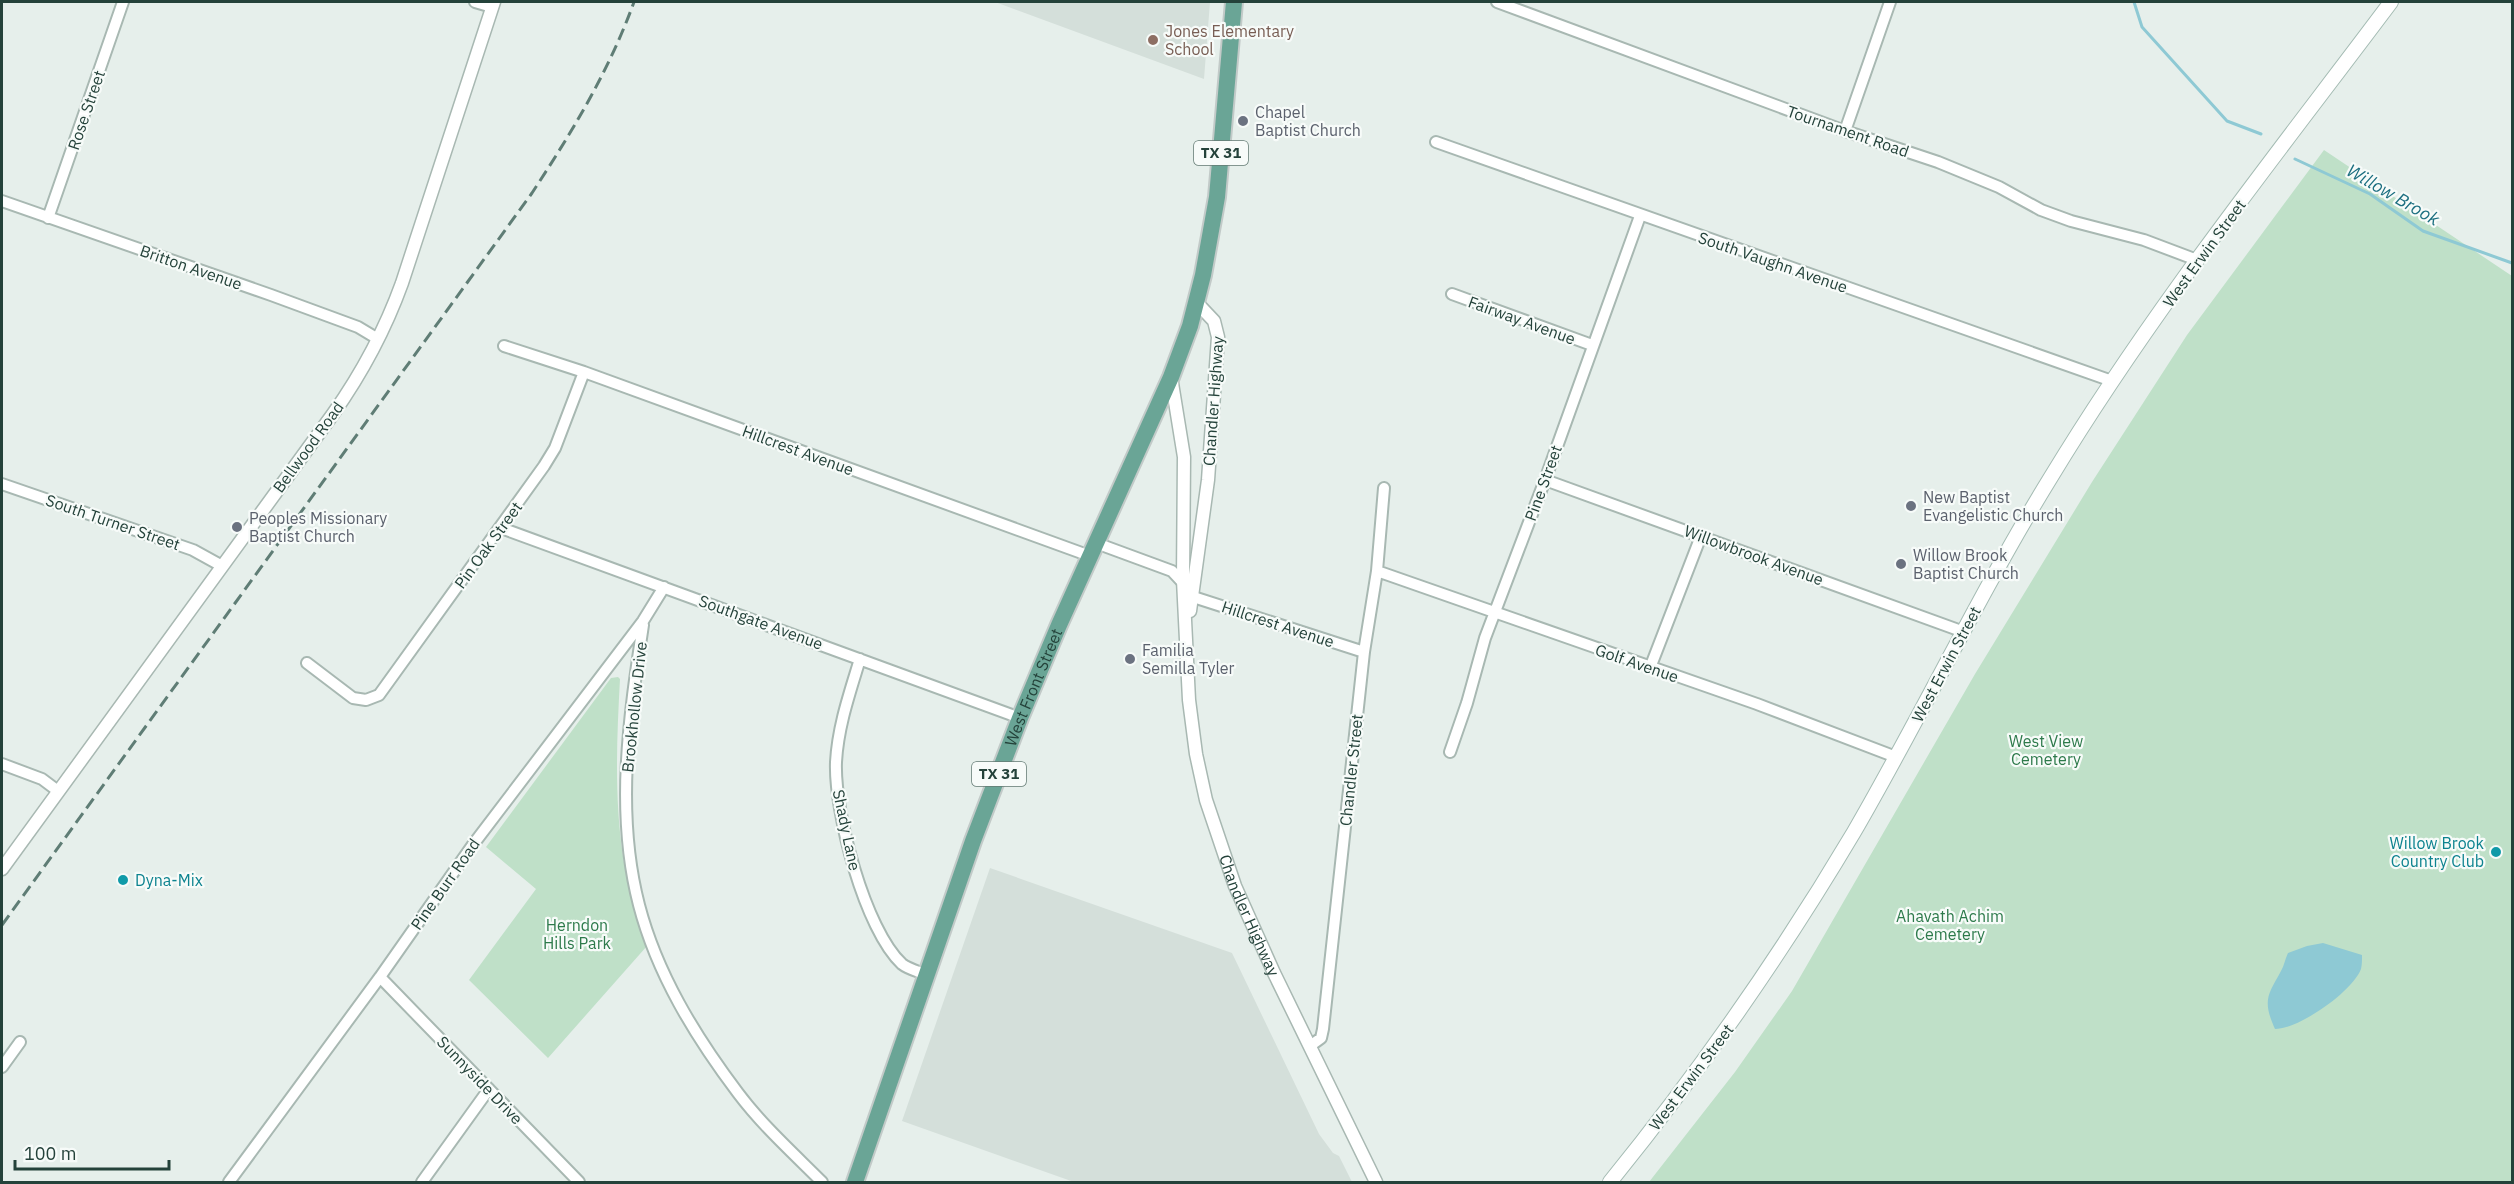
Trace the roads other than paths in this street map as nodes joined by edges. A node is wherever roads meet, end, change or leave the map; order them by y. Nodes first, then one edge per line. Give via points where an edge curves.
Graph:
1 (123, 2) edge
2 (475, 2) edge
3 (1234, 2) edge
4 (1497, 2) edge
5 (1890, 2) edge
6 (2391, 2) edge
7 (493, 4) edge
8 (1845, 131) junction
9 (1436, 142) dead end
10 (2, 201) edge
11 (1640, 216) junction
12 (48, 218) junction
13 (2197, 261) junction
14 (1452, 294) dead end
15 (1197, 303) junction
16 (378, 339) junction
17 (1592, 345) junction
18 (504, 346) dead end
19 (584, 372) junction
20 (1171, 377) junction
21 (2112, 381) junction
22 (1545, 480) junction
23 (2, 484) edge
24 (1384, 488) dead end
25 (501, 528) junction
26 (1701, 536) junction
27 (1093, 550) junction
28 (222, 566) junction
29 (1377, 571) junction
30 (1183, 580) junction
31 (664, 587) junction
32 (1188, 595) junction
33 (1494, 613) junction
34 (643, 621) junction
35 (1964, 632) junction
36 (1364, 652) junction
37 (860, 659) junction
38 (307, 663) dead end
39 (1650, 668) junction
40 (1020, 718) junction
41 (1450, 752) dead end
42 (1896, 757) junction
43 (2, 764) edge
44 (58, 791) junction
45 (2, 869) edge
46 (927, 975) junction
47 (380, 977) junction
48 (20, 1042) dead end
49 (1310, 1046) junction
50 (2, 1067) edge
51 (489, 1089) junction
52 (229, 1182) edge
53 (422, 1182) edge
54 (579, 1182) edge
55 (822, 1182) edge
56 (855, 1182) edge
57 (1376, 1182) edge
58 (1610, 1182) edge

1 - 12 street, Rose Street
2 - 7 street
3 - 15 main road, TX 31 via 1217,197
4 - 8 street, Tournament Road
5 - 8 street
6 - 13 main road, West Erwin Street
7 - 16 street, Bellwood Road via 402,283
8 - 13 street, Tournament Road via 1938,162 1999,187 2041,210 2144,240
9 - 11 street, South Vaughn Avenue
10 - 12 street, Britton Avenue
11 - 17 street, Pine Street
11 - 21 street, South Vaughn Avenue
12 - 16 street, Britton Avenue via 358,327
13 - 21 main road, West Erwin Street
14 - 17 street, Fairway Avenue
15 - 20 main road, West Front Street / TX 31
15 - 32 street, Chandler Highway via 1215,321 1218,337 1208,480
16 - 28 street, Bellwood Road via 343,399
17 - 22 street, Pine Street
18 - 19 street, Hillcrest Avenue
19 - 25 street, Pin Oak Street via 555,448
19 - 27 street, Hillcrest Avenue
20 - 27 main road, West Front Street / TX 31
20 - 30 street, Chandler Highway via 1184,457
21 - 35 main road, West Erwin Street via 2043,489
22 - 26 street, Willowbrook Avenue
22 - 33 street, Pine Street
23 - 28 street, South Turner Street via 193,550
24 - 29 street, Chandler Street
25 - 31 street, Southgate Avenue
25 - 38 street, Pin Oak Street via 379,695 366,700 353,698
26 - 35 street, Willowbrook Avenue
26 - 39 street
27 - 30 street, Hillcrest Avenue via 1172,571
27 - 40 main road, West Front Street / TX 31
28 - 44 street, Bellwood Road
29 - 33 street, Golf Avenue
29 - 36 street, Chandler Street
30 - 32 street, Chandler Highway
31 - 34 street, Pine Burr Road
31 - 37 street, Southgate Avenue
32 - 36 street, Hillcrest Avenue
32 - 49 street, Chandler Highway via 1186,630 1192,723 1210,815 1234,886
33 - 39 street, Golf Avenue
33 - 41 street, Pine Street
34 - 47 street, Pine Burr Road via 472,846
34 - 55 street, Brookhollow Drive via 629,726 626,786 628,834 639,905 653,948 684,1012 739,1094
35 - 42 main road, West Erwin Street
36 - 49 street, Chandler Street via 1323,1029 1321,1038
37 - 40 street, Southgate Avenue
37 - 46 street, Shady Lane via 843,714 836,762 850,858 881,933 903,965
39 - 42 street, Golf Avenue
40 - 46 main road, West Front Street / TX 31
42 - 58 main road, West Erwin Street via 1812,902 1748,999 1684,1089
43 - 44 street via 42,779
44 - 45 street, Bellwood Road
46 - 56 main road, West Front Street / TX 31
47 - 51 street, Sunnyside Drive
47 - 52 street, Pine Burr Road
48 - 50 street
49 - 57 street, Chandler Highway
51 - 53 street
51 - 54 street, Sunnyside Drive

